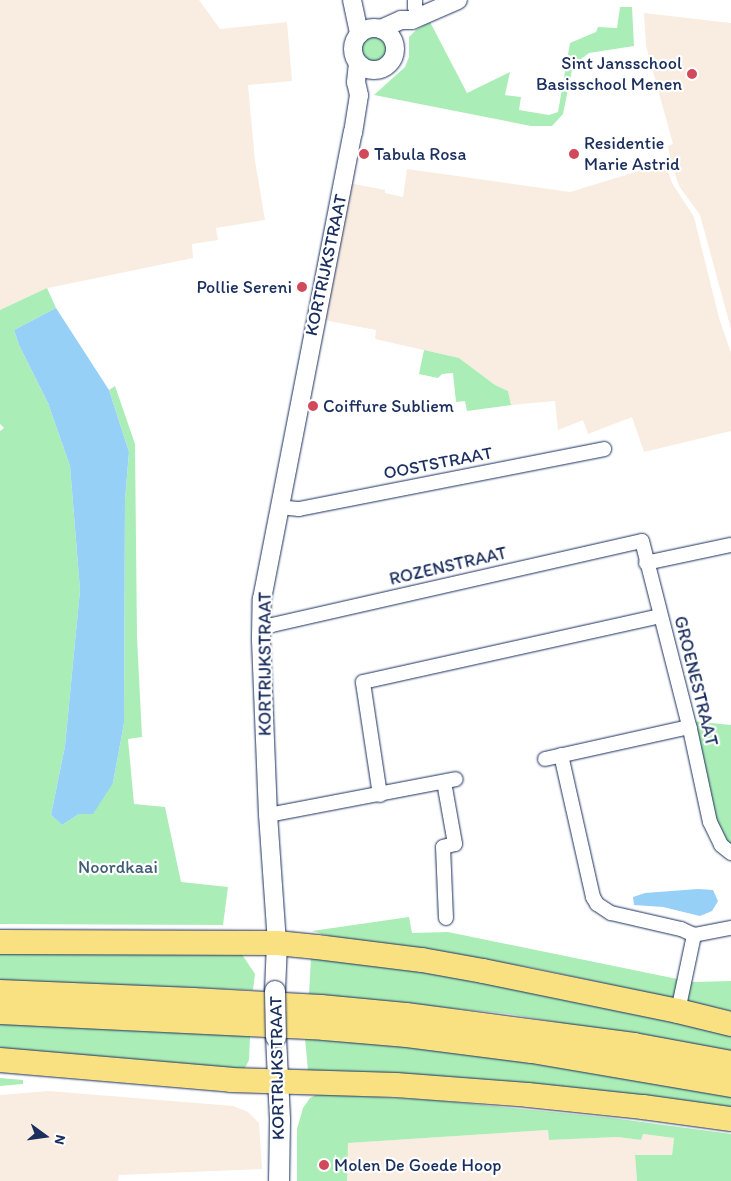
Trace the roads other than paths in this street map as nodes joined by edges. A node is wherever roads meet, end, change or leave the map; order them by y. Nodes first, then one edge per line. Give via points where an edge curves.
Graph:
1 (352, 0) edge
2 (458, 0) edge
3 (416, 12) edge
4 (371, 30) junction
5 (394, 43) junction
6 (358, 63) junction
7 (375, 71) junction
8 (359, 95) junction
9 (604, 449) dead end
10 (279, 507) junction
11 (642, 542) joint
12 (731, 545) edge
13 (646, 562) junction
14 (660, 616) junction
15 (261, 625) junction
16 (689, 727) junction
17 (561, 755) junction
18 (545, 759) dead end
19 (380, 795) junction
20 (268, 815) junction
21 (731, 853) edge
22 (446, 918) dead end
23 (731, 928) edge
24 (694, 935) junction
25 (0, 942) edge
26 (277, 943) junction
27 (0, 992) edge
28 (678, 1011) junction
29 (0, 1012) edge
30 (731, 1024) edge
31 (0, 1060) edge
32 (731, 1063) edge
33 (277, 1081) junction
34 (731, 1084) edge
35 (731, 1119) edge
36 (279, 1181) edge

1 - 4 street
2 - 3 street
3 - 4 street
3 - 5 street
4 - 5 street via 389,34
4 - 6 street via 353,47
5 - 7 street via 389,63
6 - 7 street
6 - 8 street, KORTRIJKSTRAAT via 356,82
7 - 8 street, KORTRIJKSTRAAT
8 - 10 street, KORTRIJKSTRAAT
9 - 10 street, OOSTSTRAAT via 299,510
10 - 15 street, KORTRIJKSTRAAT via 262,599
11 - 13 street, GROENESTRAAT
11 - 15 street, ROZENSTRAAT via 282,623
12 - 13 street
13 - 14 street, GROENESTRAAT
14 - 16 street, GROENESTRAAT
14 - 19 street via 363,682
15 - 20 street, KORTRIJKSTRAAT
16 - 17 street
16 - 21 street, GROENESTRAAT via 710,822 721,845
17 - 18 street
17 - 24 street via 592,897 597,904 611,912
19 - 20 street
19 - 22 street via 450,780 455,844 443,847
20 - 26 street, KORTRIJKSTRAAT
23 - 24 street
24 - 28 street
25 - 26 highway
26 - 28 highway via 422,960
26 - 33 main road, KORTRIJKSTRAAT, bridge
27 - 32 highway via 212,1001 406,1015 634,1045
28 - 30 highway
29 - 34 highway via 407,1035 532,1051
31 - 33 highway
33 - 35 highway via 396,1085 528,1095
33 - 36 main road, KORTRIJKSTRAAT

